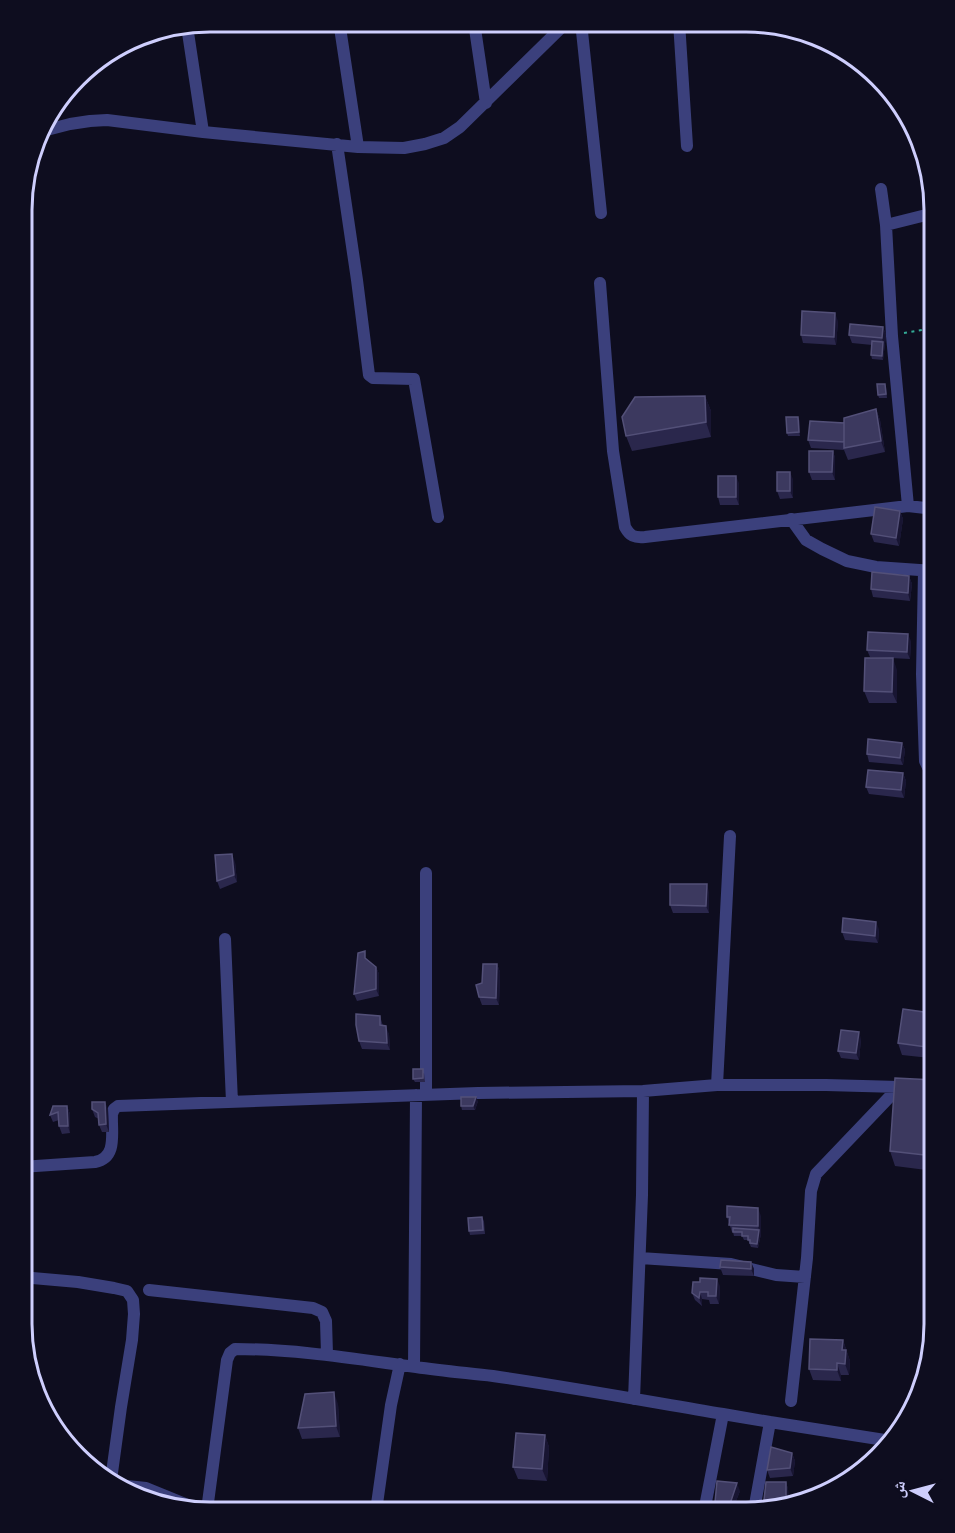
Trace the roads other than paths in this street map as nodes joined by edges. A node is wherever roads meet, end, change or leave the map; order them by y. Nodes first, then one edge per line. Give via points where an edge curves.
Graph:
1 (341, 32) edge
2 (475, 32) edge
3 (557, 32) edge
4 (582, 32) edge
5 (680, 32) edge
6 (188, 33) edge
7 (486, 103) junction
8 (52, 127) edge
9 (203, 132) junction
10 (337, 144) junction
11 (687, 146) dead end
12 (358, 147) junction
13 (881, 189) dead end
14 (601, 213) dead end
15 (924, 216) edge
16 (886, 225) junction
17 (600, 283) dead end
18 (908, 506) junction
19 (924, 508) edge
20 (438, 517) dead end
21 (791, 519) junction
22 (924, 571) edge
23 (730, 836) dead end
24 (426, 873) dead end
25 (225, 939) dead end
26 (717, 1085) junction
27 (923, 1086) edge
28 (898, 1087) junction
29 (643, 1091) junction
30 (421, 1095) junction
31 (232, 1102) junction
32 (32, 1166) edge
33 (640, 1258) junction
34 (805, 1277) junction
35 (32, 1278) edge
36 (149, 1290) dead end
37 (327, 1354) junction
38 (400, 1364) junction
39 (414, 1367) junction
40 (634, 1399) junction
41 (791, 1401) dead end
42 (723, 1414) junction
43 (770, 1422) junction
44 (878, 1442) edge
45 (112, 1472) edge
46 (141, 1487) edge
47 (160, 1494) edge
48 (756, 1501) edge
49 (208, 1502) edge
50 (377, 1502) edge
51 (706, 1502) edge

1 - 12 street
2 - 7 street
3 - 7 street
4 - 14 street
5 - 11 street
6 - 9 street
7 - 12 street via 444,138 404,148
8 - 9 street via 108,120
9 - 10 street
10 - 12 street
10 - 20 street via 369,375 414,380
13 - 16 street
15 - 16 street
16 - 18 street
17 - 21 street via 613,451 629,535 636,538
18 - 19 street
18 - 21 street
21 - 22 street via 806,540 847,561
23 - 26 street
24 - 30 street
25 - 31 street
26 - 28 street
26 - 29 street
27 - 28 street
28 - 34 street via 816,1174 811,1191
29 - 30 street
29 - 33 street
30 - 31 street
30 - 39 street
31 - 32 street via 118,1106 112,1114 111,1151 102,1161
33 - 34 street via 731,1264 776,1275
33 - 40 street
34 - 41 street
35 - 45 street via 114,1288 127,1291 133,1300 132,1340
36 - 37 street via 314,1308 322,1312 326,1321
37 - 38 street
37 - 49 street via 263,1349 235,1349 230,1353
38 - 39 street
38 - 50 street
39 - 40 street
40 - 42 street
42 - 43 street
42 - 51 street
43 - 44 street
43 - 48 street
46 - 47 street

